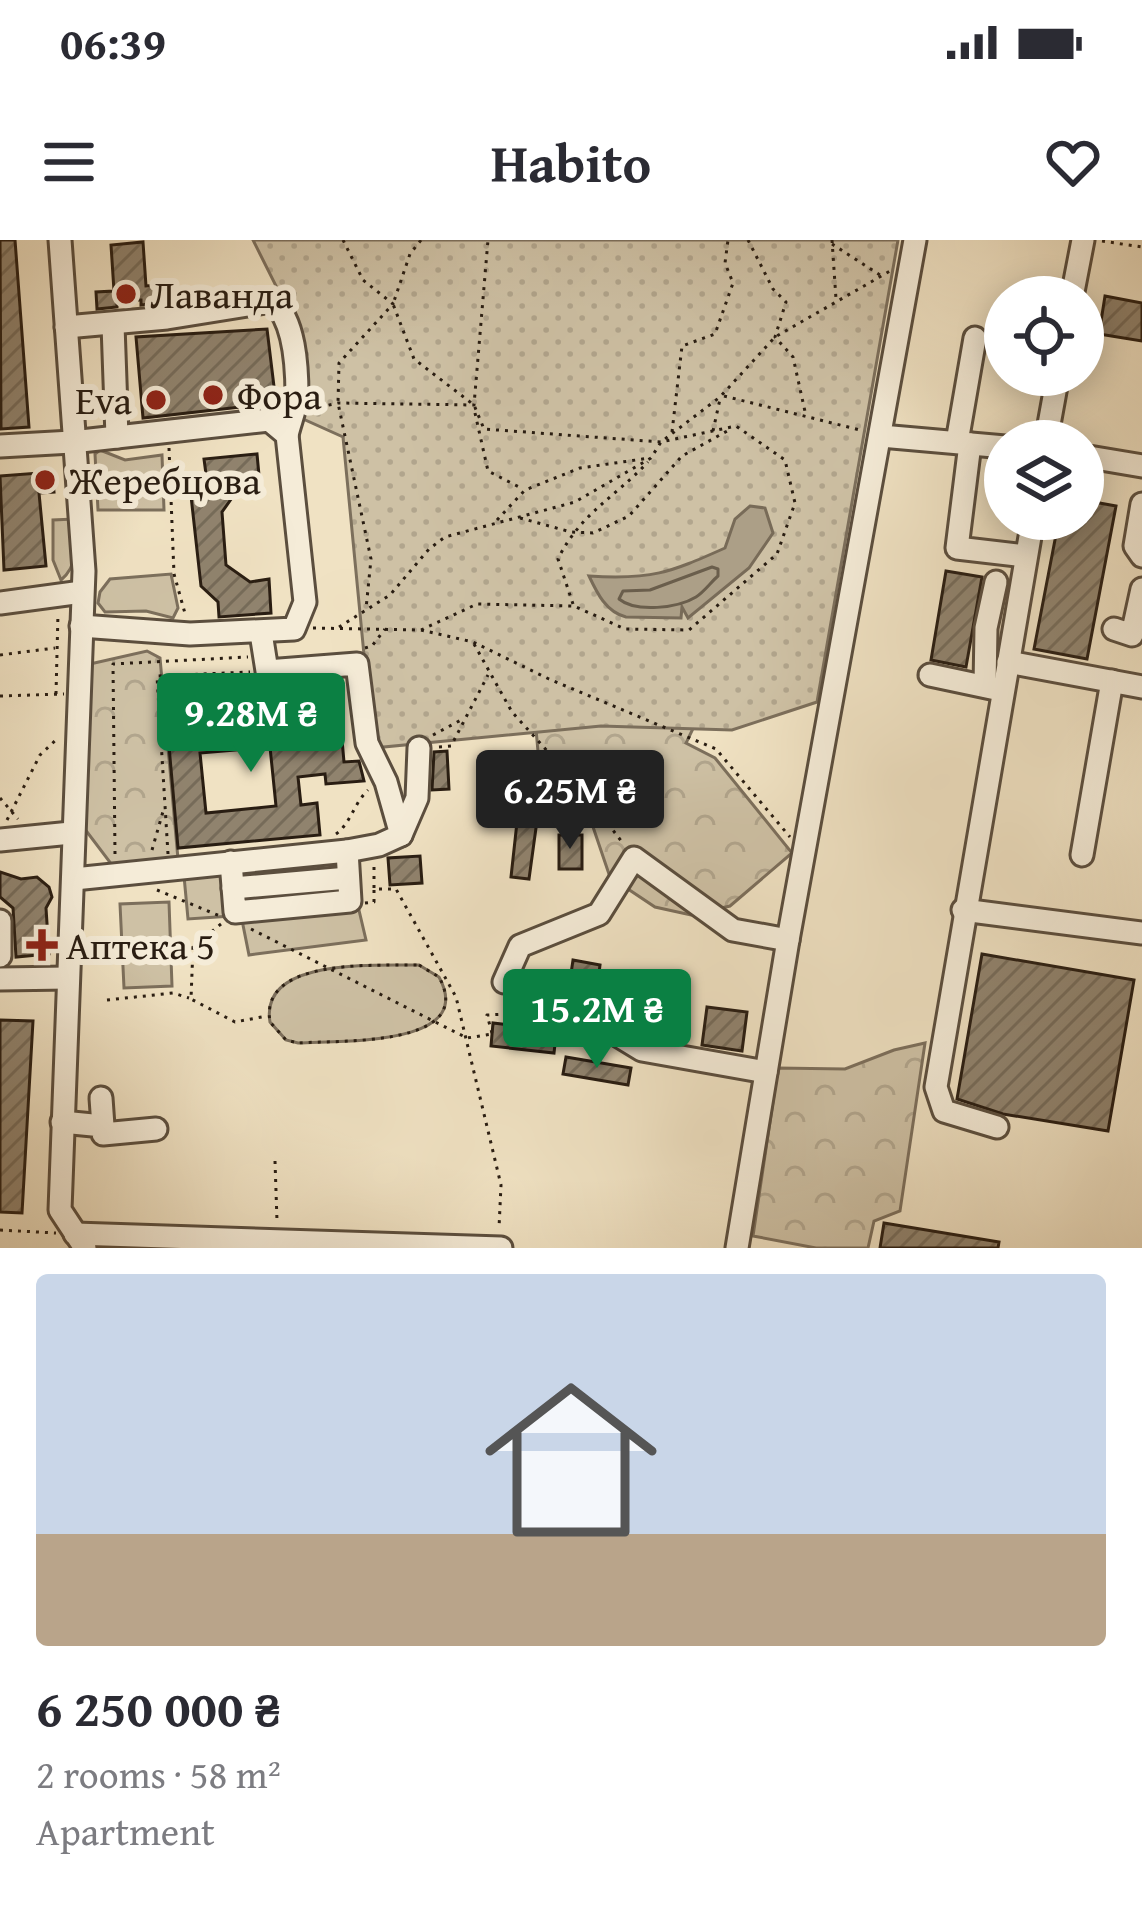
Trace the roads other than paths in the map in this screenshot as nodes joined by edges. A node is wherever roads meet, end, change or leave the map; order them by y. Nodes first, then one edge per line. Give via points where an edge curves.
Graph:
1 (60, 240) edge
2 (1083, 240) edge
3 (914, 249) edge
4 (1076, 276) edge
5 (113, 325) junction
6 (67, 327) junction
7 (975, 338) dead end
8 (70, 404) junction
9 (114, 405) junction
10 (290, 425) junction
11 (880, 436) junction
12 (117, 437) junction
13 (72, 442) junction
14 (963, 443) junction
15 (984, 445) edge
16 (0, 446) edge
17 (1104, 460) edge
18 (1142, 466) edge
19 (1142, 504) edge
20 (1029, 540) edge
21 (1026, 556) junction
22 (1142, 556) edge
23 (996, 583) dead end
24 (1142, 590) edge
25 (82, 592) junction
26 (0, 603) edge
27 (81, 626) junction
28 (1114, 629) dead end
29 (261, 633) junction
30 (1008, 662) junction
31 (930, 675) dead end
32 (1112, 681) junction
33 (1142, 687) edge
34 (994, 688) junction
35 (419, 748) road end
36 (71, 833) junction
37 (401, 835) junction
38 (0, 836) edge
39 (342, 851) junction
40 (309, 855) junction
41 (1082, 855) dead end
42 (270, 858) junction
43 (231, 862) junction
44 (74, 879) junction
45 (312, 893) junction
46 (274, 897) junction
47 (963, 910) junction
48 (0, 920) edge
49 (1142, 933) edge
50 (788, 940) junction
51 (0, 956) edge
52 (68, 978) junction
53 (0, 979) edge
54 (504, 982) road end
55 (602, 1024) dead end
56 (766, 1072) junction
57 (101, 1098) dead end
58 (62, 1122) junction
59 (103, 1126) junction
60 (997, 1126) dead end
61 (156, 1129) dead end
62 (80, 1241) edge
63 (498, 1248) edge
64 (737, 1248) edge

1 - 6 street
2 - 4 street
3 - 11 street
5 - 6 street
5 - 9 street
5 - 10 street via 272,301 290,331 297,401
6 - 8 street
7 - 14 street
8 - 9 street
8 - 13 street
9 - 12 street
10 - 12 street via 269,420
10 - 29 street via 305,602 294,629
11 - 14 street
11 - 50 street
12 - 13 street
13 - 16 street
13 - 25 street
14 - 15 street
14 - 21 street via 957,548
17 - 18 street
19 - 22 street via 1135,546
20 - 21 street
21 - 30 street
23 - 34 street via 986,628
24 - 28 street via 1132,635
25 - 26 street
25 - 27 street
27 - 29 street
27 - 36 street via 67,694 76,732
29 - 37 street via 266,664 357,664 367,743
30 - 32 street
30 - 34 street
31 - 34 street
32 - 33 street
32 - 41 street
34 - 47 street
35 - 37 street via 416,798
36 - 38 street
36 - 44 street
37 - 39 street
39 - 40 street
39 - 45 street via 350,902
40 - 42 street
40 - 45 street
42 - 43 street
42 - 46 street
43 - 44 street via 159,876
43 - 46 street via 235,912
44 - 52 street
45 - 46 street
47 - 49 street
47 - 60 street via 936,1087 944,1111
48 - 51 street
50 - 54 street via 733,930 634,858 598,914 520,946
50 - 56 street
52 - 53 street
52 - 58 street
55 - 56 street via 642,1050
56 - 64 street
57 - 59 street
58 - 59 street
58 - 62 street via 60,1210
59 - 61 street via 104,1134
62 - 63 street

